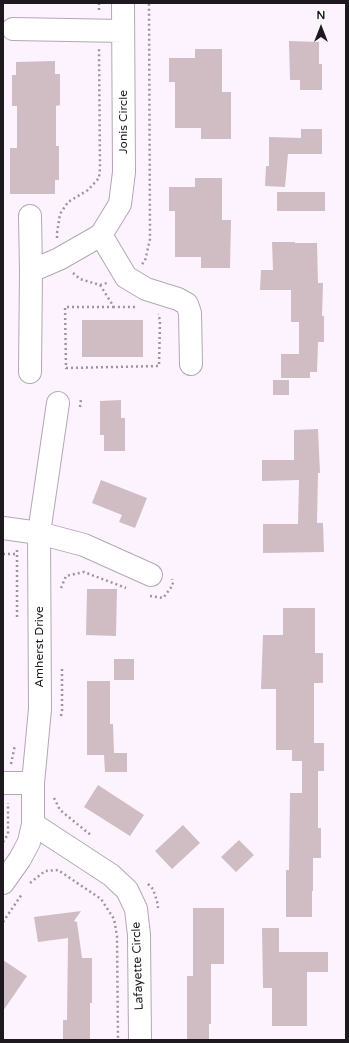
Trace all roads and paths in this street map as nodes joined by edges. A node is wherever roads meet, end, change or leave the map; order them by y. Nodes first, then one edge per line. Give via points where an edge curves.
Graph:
1 (123, 3) edge
2 (13, 29) dead end
3 (123, 31) junction
4 (30, 216) dead end
5 (101, 235) junction
6 (31, 271) junction
7 (100, 285) dead end
8 (114, 307) junction
9 (142, 307) dead end
10 (158, 314) dead end
11 (191, 364) dead end
12 (30, 372) dead end
13 (58, 403) dead end
14 (3, 528) edge
15 (39, 532) junction
16 (160, 574) joint
17 (130, 590) dead end
18 (61, 594) dead end
19 (148, 596) dead end
20 (62, 664) dead end
21 (61, 717) dead end
22 (3, 783) edge
23 (33, 783) junction
24 (53, 795) dead end
25 (33, 824) junction
26 (95, 839) dead end
27 (147, 883) dead end
28 (3, 884) edge
29 (26, 888) dead end
30 (22, 894) dead end
31 (158, 909) dead end
32 (3, 922) edge
33 (118, 1040) edge
34 (140, 1040) edge

1 - 3 street, Jonis Circle
2 - 3 street
3 - 5 street, Jonis Circle via 123,178 120,204
4 - 6 street
5 - 6 street via 59,259
5 - 11 street via 126,277 146,289 186,304 190,313
6 - 12 street
7 - 8 path
8 - 9 path
8 - 10 path via 65,307 66,368 159,366
13 - 15 street, Amherst Drive
14 - 15 street
15 - 16 street via 84,545
15 - 23 street, Amherst Drive via 40,709
16 - 19 path via 173,585 163,598
17 - 18 path via 84,572 66,576 61,586
20 - 21 path
22 - 23 street
23 - 25 street, Amherst Drive
24 - 26 path via 60,810
25 - 28 street, Amherst Drive via 29,842
25 - 34 street, Lafayette Circle via 111,874 127,890 136,909 139,935
27 - 31 path via 153,889
29 - 33 path via 44,870 58,870 101,899 114,919 117,936
30 - 32 path

